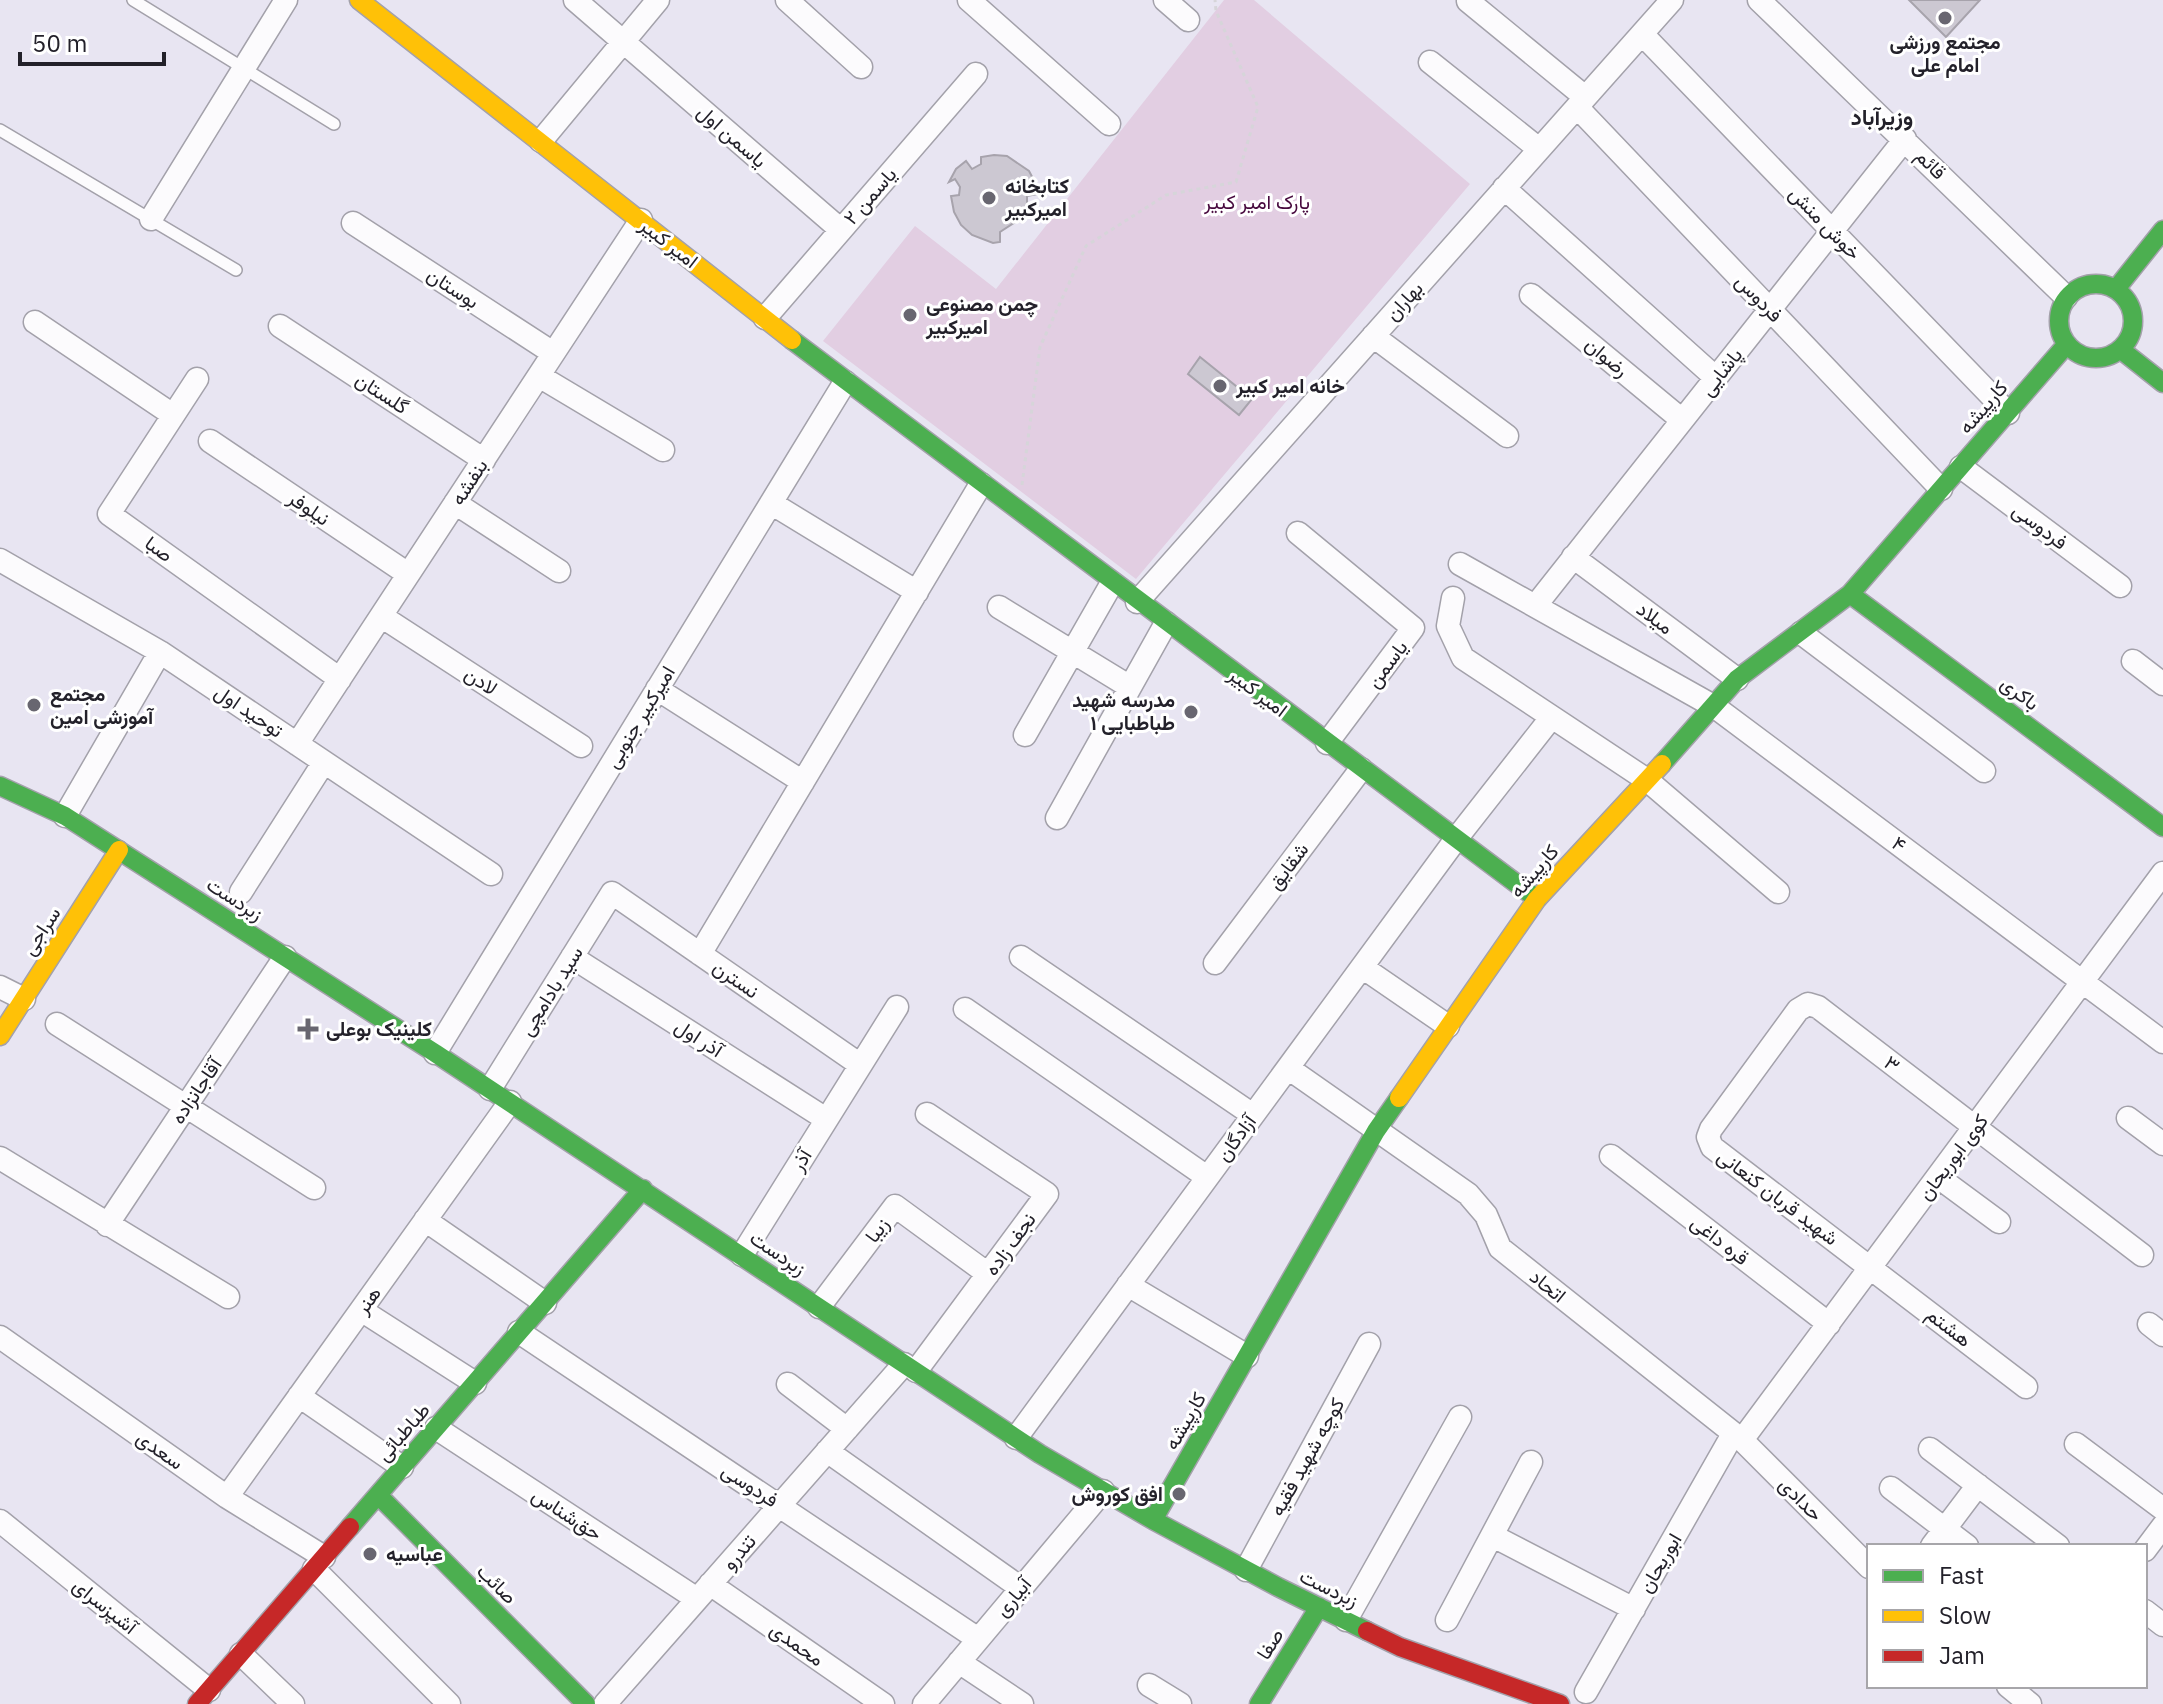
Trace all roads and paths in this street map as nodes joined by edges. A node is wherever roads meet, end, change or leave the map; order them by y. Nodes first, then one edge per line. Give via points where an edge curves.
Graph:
1 (133, 0) edge
2 (286, 0) edge
3 (359, 0) edge
4 (575, 0) edge
5 (658, 0) edge
6 (787, 0) edge
7 (969, 0) edge
8 (1165, 0) edge
9 (1215, 0) edge
10 (1672, 0) edge
11 (1759, 0) edge
12 (1468, 1) edge
13 (1188, 20) dead end
14 (1642, 34) junction
15 (623, 42) junction
16 (1430, 62) dead end
17 (861, 67) dead end
18 (244, 68) junction
19 (976, 74) dead end
20 (1581, 102) junction
21 (334, 124) dead end
22 (1109, 124) dead end
23 (0, 130) edge
24 (1905, 139) junction
25 (541, 141) junction
26 (1539, 149) junction
27 (1504, 188) junction
28 (151, 219) junction
29 (641, 220) junction
30 (353, 223) dead end
31 (841, 230) junction
32 (2163, 230) edge
33 (1832, 231) junction
34 (236, 270) dead end
35 (2116, 289) junction
36 (1531, 295) dead end
37 (2066, 297) junction
38 (1770, 309) junction
39 (765, 318) junction
40 (35, 322) dead end
41 (280, 326) dead end
42 (1373, 336) junction
43 (2067, 344) junction
44 (2120, 349) junction
45 (553, 353) junction
46 (539, 376) junction
47 (1716, 378) junction
48 (197, 379) dead end
49 (845, 382) junction
50 (2163, 383) edge
51 (2008, 413) junction
52 (173, 415) junction
53 (1682, 420) junction
54 (1507, 436) dead end
55 (210, 441) dead end
56 (663, 450) dead end
57 (484, 460) junction
58 (1961, 467) junction
59 (981, 484) junction
60 (1941, 489) junction
61 (455, 503) junction
62 (771, 503) junction
63 (1018, 512) junction
64 (1298, 533) dead end
65 (1573, 557) junction
66 (0, 560) edge
67 (1460, 564) dead end
68 (559, 571) dead end
69 (408, 574) junction
70 (1112, 583) junction
71 (2120, 586) dead end
72 (917, 592) junction
73 (1850, 594) junction
74 (1453, 598) dead end
75 (1137, 602) junction
76 (1536, 605) junction
77 (999, 607) dead end
78 (381, 616) junction
79 (1166, 623) junction
80 (1801, 633) junction
81 (160, 652) junction
82 (1073, 652) junction
83 (2133, 661) dead end
84 (340, 679) junction
85 (1737, 679) junction
86 (2163, 684) edge
87 (1130, 687) junction
88 (657, 689) junction
89 (1715, 707) junction
90 (1551, 718) junction
91 (1025, 735) dead end
92 (1327, 743) junction
93 (297, 744) junction
94 (581, 746) dead end
95 (324, 762) junction
96 (1361, 769) junction
97 (1984, 771) dead end
98 (1647, 780) junction
99 (803, 782) junction
100 (0, 786) edge
101 (65, 816) junction
102 (1057, 818) dead end
103 (2163, 827) edge
104 (1456, 839) junction
105 (119, 850) junction
106 (2163, 873) edge
107 (491, 874) dead end
108 (241, 892) dead end
109 (1778, 892) dead end
110 (612, 893) joint
111 (1537, 899) junction
112 (700, 954) junction
113 (285, 957) junction
114 (572, 957) junction
115 (1021, 957) dead end
116 (1215, 963) dead end
117 (1362, 967) junction
118 (2082, 982) junction
119 (0, 987) edge
120 (24, 999) junction
121 (1808, 1004) joint
122 (897, 1007) dead end
123 (965, 1009) dead end
124 (57, 1024) dead end
125 (1448, 1026) junction
126 (0, 1036) edge
127 (2163, 1042) edge
128 (435, 1053) junction
129 (859, 1064) junction
130 (1288, 1068) junction
131 (490, 1089) junction
132 (510, 1102) junction
133 (187, 1105) junction
134 (927, 1114) dead end
135 (1253, 1115) junction
136 (2128, 1118) dead end
137 (826, 1119) junction
138 (1975, 1127) junction
139 (1376, 1131) junction
140 (2163, 1144) edge
141 (1611, 1156) dead end
142 (0, 1158) edge
143 (1207, 1177) junction
144 (1938, 1177) junction
145 (314, 1188) dead end
146 (643, 1189) junction
147 (425, 1220) junction
148 (1999, 1222) dead end
149 (107, 1225) junction
150 (742, 1255) junction
151 (2142, 1255) dead end
152 (1871, 1267) junction
153 (988, 1274) junction
154 (1128, 1285) junction
155 (228, 1297) dead end
156 (545, 1303) junction
157 (819, 1307) junction
158 (361, 1310) junction
159 (1829, 1324) junction
160 (519, 1332) junction
161 (0, 1337) edge
162 (1369, 1344) dead end
163 (1247, 1356) junction
164 (910, 1368) junction
165 (475, 1383) junction
166 (788, 1384) dead end
167 (2026, 1387) dead end
168 (299, 1396) junction
169 (1460, 1417) dead end
170 (436, 1428) junction
171 (847, 1429) junction
172 (1737, 1437) junction
173 (1016, 1438) junction
174 (2076, 1444) dead end
175 (1930, 1449) dead end
176 (827, 1451) junction
177 (1531, 1462) dead end
178 (402, 1467) junction
179 (1978, 1485) junction
180 (1891, 1488) dead end
181 (1103, 1491) junction
182 (378, 1495) junction
183 (227, 1497) junction
184 (780, 1505) junction
185 (2163, 1509) edge
186 (1153, 1520) junction
187 (0, 1521) edge
188 (2163, 1526) edge
189 (1493, 1536) junction
190 (1938, 1538) edge
191 (1960, 1544) edge
192 (2055, 1544) edge
193 (2147, 1547) edge
194 (319, 1563) junction
195 (1867, 1565) edge
196 (1246, 1570) junction
197 (1021, 1588) junction
198 (704, 1592) junction
199 (1319, 1607) junction
200 (1634, 1609) junction
201 (2147, 1613) edge
202 (1346, 1620) junction
203 (1447, 1620) dead end
204 (2163, 1625) edge
205 (978, 1639) junction
206 (241, 1654) junction
207 (959, 1662) junction
208 (1149, 1685) dead end
209 (2010, 1688) edge
210 (1586, 1692) dead end
211 (203, 1697) edge
212 (293, 1704) edge
213 (449, 1704) edge
214 (586, 1704) edge
215 (605, 1704) edge
216 (883, 1704) edge
217 (924, 1704) edge
218 (1022, 1704) edge
219 (1180, 1704) edge
220 (1259, 1704) edge
221 (1560, 1704) edge
222 (2030, 1704) edge

1 - 18 lane
2 - 18 street
3 - 25 main road, امیر کبیر
4 - 15 street, یاسمن اول
5 - 15 street
6 - 17 street
7 - 22 street
8 - 13 street
9 - 63 path via 1258,107 1236,182 1166,195 1086,246 1040,347
10 - 14 street, بهاران
11 - 24 street, قائم
12 - 20 street, فردوس
14 - 20 street, بهاران
14 - 33 street, خوش منش
15 - 25 street
15 - 31 street, یاسمن اول
16 - 26 street
18 - 21 lane
18 - 28 street
19 - 31 street, یاسمن ۲
20 - 26 street, بهاران
20 - 38 street, فردوس
23 - 28 lane
24 - 33 street, پاشایی
24 - 37 street, قائم
25 - 29 main road, امیر کبیر
26 - 27 street, بهاران
27 - 42 street, بهاران
27 - 47 street
28 - 34 lane
29 - 39 main road, امیر کبیر
29 - 45 street, بنفشه
30 - 45 street, بوستان
31 - 39 street, یاسمن ۲
32 - 35 main road
33 - 38 street, پاشایی
33 - 51 street, خوش منش
35 - 37 main road via 2095,283
35 - 44 main road via 2133,318
36 - 53 street, رضوان
37 - 43 main road via 2058,321
38 - 47 street, پاشایی
38 - 60 street, فردوس
39 - 49 main road, امیر کبیر
40 - 52 street
41 - 57 street, گلستان
42 - 54 street
42 - 75 street, بهاران
43 - 44 main road via 2087,357 2110,356
43 - 51 main road, کارپیشه
44 - 50 main road
45 - 46 street, بنفشه
46 - 56 street
46 - 57 street, بنفشه
47 - 53 street, پاشایی
48 - 52 street, صبا
49 - 59 main road, امیر کبیر
49 - 62 street, امیرکبیر جنوبی
51 - 58 main road, کارپیشه
52 - 84 street, صبا via 109,514
53 - 65 street, پاشایی
55 - 69 street, نیلوفر
57 - 61 street, بنفشه
58 - 60 main road, کارپیشه
58 - 71 street, فردوسی
59 - 63 main road, امیر کبیر
59 - 72 street
60 - 73 main road, کارپیشه
61 - 68 street
61 - 69 street, بنفشه
62 - 72 street
62 - 88 street, امیرکبیر جنوبی
63 - 70 main road, امیر کبیر
64 - 92 street, یاسمن via 1413,628
65 - 76 street, پاشایی
65 - 85 street, میلاد
66 - 81 street, توحید اول
67 - 76 street, ۴
69 - 78 street, بنفشه
70 - 75 main road, امیر کبیر
70 - 82 street
72 - 99 street
73 - 80 main road, کارپیشه
73 - 103 main road, باکری
74 - 90 street via 1448,626 1463,658
75 - 79 main road, امیر کبیر
76 - 89 street, ۴
77 - 82 street
78 - 84 street, بنفشه
78 - 94 street, لادن
79 - 87 street
79 - 92 main road, امیر کبیر
80 - 85 main road, کارپیشه
80 - 97 street
81 - 93 street, توحید اول
81 - 101 street
82 - 87 street
82 - 91 street
83 - 86 street
84 - 93 street, بنفشه
85 - 89 main road, کارپیشه
87 - 102 street
88 - 99 street
88 - 128 street, امیرکبیر جنوبی
89 - 98 main road, کارپیشه
89 - 118 street, ۴
90 - 98 street
90 - 104 street, آزادگان
92 - 96 main road, امیر کبیر
93 - 95 street, توحید اول
95 - 107 street, توحید اول
95 - 108 street
96 - 104 main road, امیر کبیر
96 - 116 street, شقایق
98 - 109 street
98 - 111 main road, کارپیشه
99 - 112 street
100 - 101 main road, زبردست
101 - 105 main road, زبردست
104 - 111 main road, امیر کبیر
104 - 117 street, آزادگان
105 - 113 main road, زبردست
105 - 120 main road, سراجی
106 - 118 street, کوی ابوریحان
110 - 112 street, نسترن
110 - 114 street, سید بادامچی
111 - 125 main road, کارپیشه
112 - 129 street, نسترن
113 - 128 main road, زبردست
113 - 133 street, آقاجانزاده
114 - 131 street, سید بادامچی
114 - 137 street, آذر اول
115 - 135 street
117 - 125 street
117 - 130 street, آزادگان
118 - 127 street, ۴
118 - 138 street, کوی ابوریحان
119 - 120 street
120 - 126 main road, سراجی
121 - 138 street, ۳
121 - 152 street, شهید قربان کنعانی via 1798,1010 1708,1137 1712,1147
122 - 129 street, آذر
123 - 143 street
124 - 133 street
125 - 139 main road, کارپیشه
128 - 131 main road, زبردست
129 - 137 street, آذر
130 - 135 street, آزادگان
130 - 139 street, اتحاد
131 - 132 main road, زبردست
132 - 146 main road, زبردست
132 - 147 street, هنر
133 - 145 street
133 - 149 street, آقاجانزاده
134 - 153 street, نجف زاده via 1047,1194
135 - 143 street, آزادگان
136 - 140 street
137 - 150 street, آذر
138 - 144 street, کوی ابوریحان
138 - 151 street, ۳
139 - 163 main road, کارپیشه
139 - 172 street, اتحاد via 1468,1194 1486,1215 1500,1248
141 - 159 street, قره داغی
142 - 149 street
143 - 154 street, آزادگان
144 - 148 street
144 - 152 street, کوی ابوریحان
146 - 150 main road, زبردست
146 - 156 main road, طباطبائی
147 - 156 street
147 - 158 street, هنر
149 - 155 street
150 - 157 main road, زبردست
152 - 159 street, کوی ابوریحان
152 - 167 street, هشتم
153 - 157 street, زیبا via 895,1206
153 - 164 street, نجف زاده
154 - 163 street
154 - 173 street, آزادگان
156 - 160 main road, طباطبائی
157 - 164 main road, زبردست
158 - 165 street
158 - 168 street, هنر
159 - 172 street, کوی ابوریحان
160 - 165 main road, طباطبائی
160 - 184 street, فردوسی
161 - 183 street, سعدی
162 - 196 street, کوچه شهید فقیه
163 - 186 main road, کارپیشه
164 - 171 street, تندرو
164 - 173 main road, زبردست
165 - 170 main road, طباطبائی
166 - 171 street
168 - 178 street
168 - 183 street, هنر
169 - 202 street
170 - 178 main road, طباطبائی
170 - 198 street, حق‌شناس
171 - 176 street, تندرو
172 - 195 street, حدادی
172 - 200 street, ابوریحان
173 - 181 main road, زبردست
174 - 185 street
175 - 179 street
176 - 184 street, تندرو
176 - 197 street
177 - 189 street
178 - 182 main road, طباطبائی
179 - 190 street
179 - 192 street
180 - 190 street
181 - 186 main road, زبردست
181 - 197 street, آبیاری
182 - 194 main road, طباطبائی
182 - 214 main road, صائب
183 - 194 street, سعدی
184 - 198 street, تندرو
184 - 205 street, فردوسی
186 - 196 main road, زبردست
187 - 211 street, آشپزسرای
188 - 193 street
189 - 200 street
189 - 203 street
190 - 191 street
194 - 206 main road, طباطبائی
194 - 213 street, سعدی
196 - 199 main road, زبردست
197 - 205 street, آبیاری
198 - 215 street, تندرو
198 - 216 street, محمدی
199 - 202 main road, زبردست
199 - 220 main road, صفا
200 - 210 street, ابوریحان
201 - 204 street
202 - 221 main road, زبردست via 1400,1647
205 - 207 street, آبیاری
206 - 211 main road, طباطبائی
206 - 212 street
207 - 217 street, آبیاری
207 - 218 street
208 - 219 street
209 - 222 street

